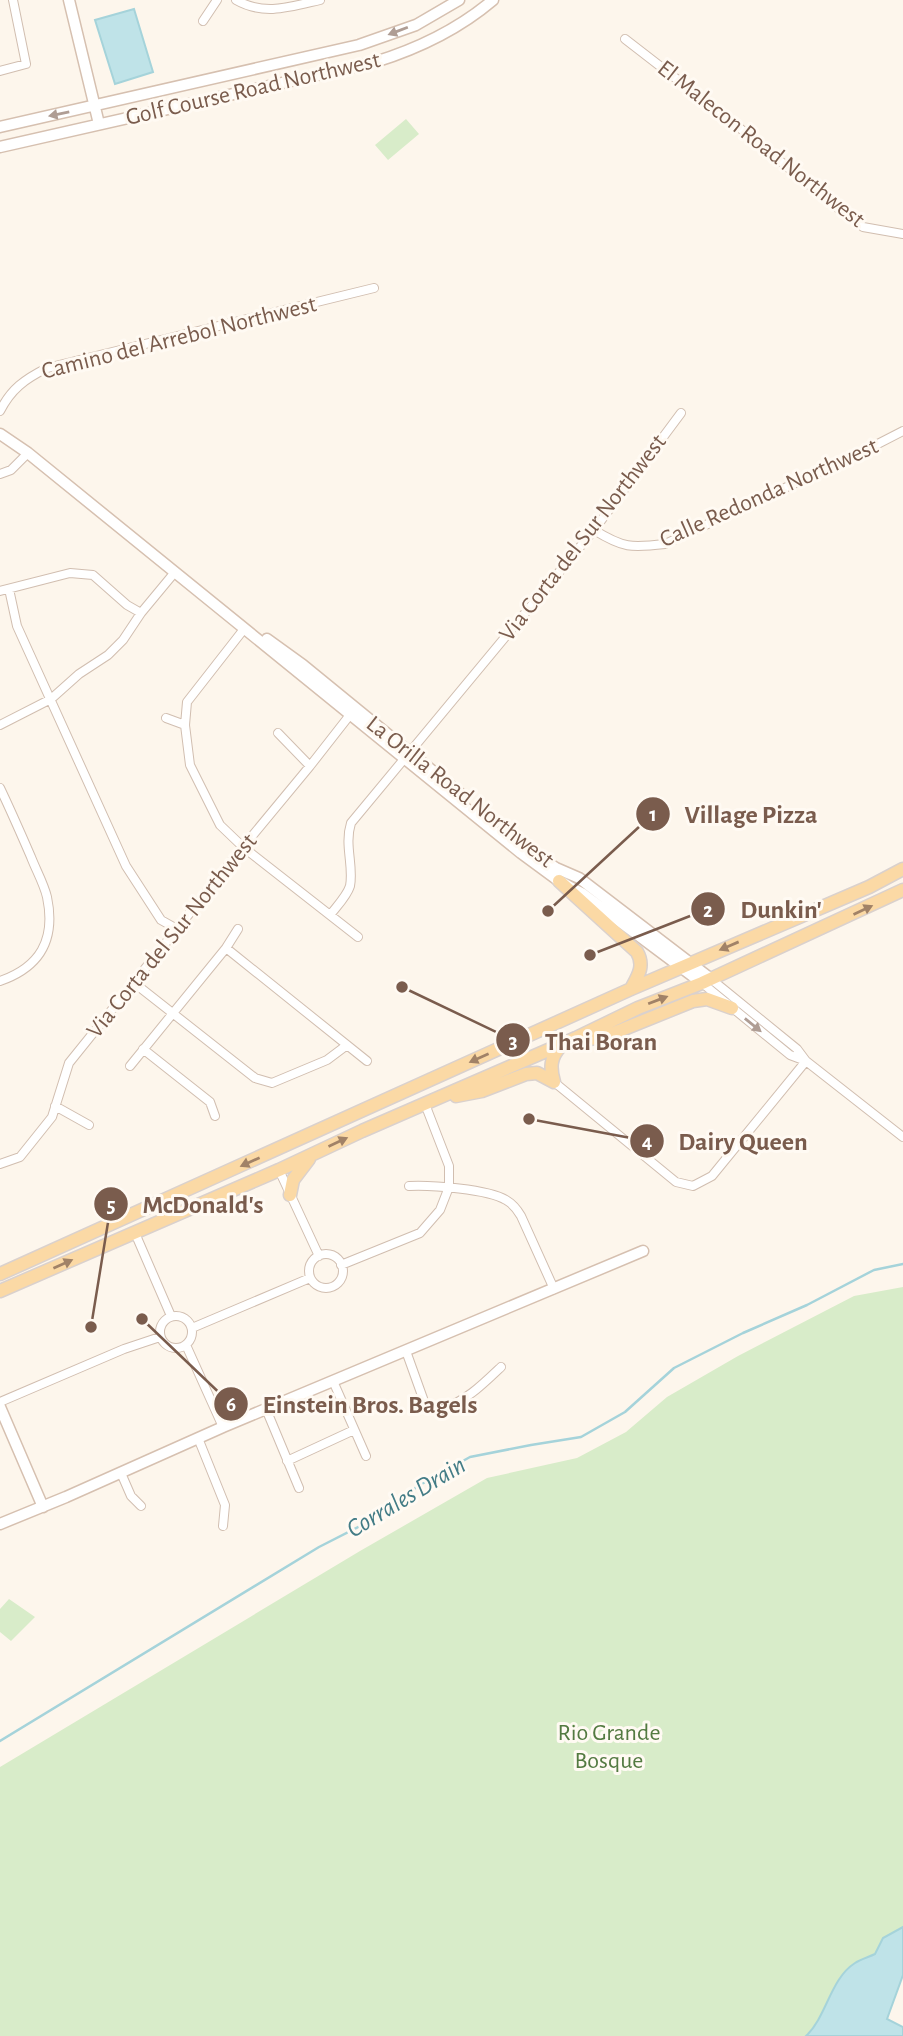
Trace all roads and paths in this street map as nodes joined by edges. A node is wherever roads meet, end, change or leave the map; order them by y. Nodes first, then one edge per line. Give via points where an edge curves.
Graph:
1 (13, 0) edge
2 (69, 0) edge
3 (218, 0) edge
4 (236, 0) edge
5 (320, 0) edge
6 (459, 0) edge
7 (493, 0) edge
8 (203, 21) dead end
9 (625, 39) dead end
10 (0, 71) edge
11 (94, 106) junction
12 (99, 124) junction
13 (0, 127) edge
14 (0, 147) edge
15 (903, 234) edge
16 (374, 288) dead end
17 (0, 411) edge
18 (681, 414) dead end
19 (903, 430) edge
20 (0, 434) edge
21 (29, 453) junction
22 (0, 474) edge
23 (594, 530) junction
24 (175, 572) junction
25 (5, 591) edge
26 (141, 613) junction
27 (244, 629) junction
28 (51, 699) junction
29 (352, 712) junction
30 (166, 718) dead end
31 (0, 724) edge
32 (185, 726) junction
33 (278, 733) dead end
34 (406, 755) junction
35 (310, 766) junction
36 (0, 788) edge
37 (243, 847) junction
38 (903, 869) edge
39 (559, 881) junction
40 (903, 891) edge
41 (330, 915) junction
42 (177, 929) junction
43 (238, 929) dead end
44 (358, 937) dead end
45 (226, 948) junction
46 (687, 965) junction
47 (0, 981) edge
48 (707, 981) junction
49 (133, 982) junction
50 (631, 989) junction
51 (732, 1008) junction
52 (172, 1013) junction
53 (564, 1043) junction
54 (347, 1045) junction
55 (143, 1049) junction
56 (367, 1061) dead end
57 (806, 1061) junction
58 (130, 1066) dead end
59 (426, 1082) junction
60 (554, 1082) junction
61 (430, 1102) junction
62 (55, 1106) junction
63 (215, 1116) dead end
64 (89, 1125) dead end
65 (903, 1138) edge
66 (314, 1154) junction
67 (0, 1164) edge
68 (279, 1170) junction
69 (409, 1186) dead end
70 (449, 1187) junction
71 (290, 1195) junction
72 (135, 1233) junction
73 (643, 1251) dead end
74 (319, 1256) junction
75 (341, 1265) junction
76 (0, 1274) edge
77 (310, 1278) junction
78 (554, 1289) junction
79 (3, 1291) edge
80 (171, 1316) junction
81 (192, 1328) junction
82 (160, 1336) junction
83 (186, 1345) junction
84 (406, 1351) junction
85 (501, 1367) dead end
86 (333, 1381) junction
87 (0, 1404) edge
88 (266, 1409) junction
89 (223, 1427) junction
90 (354, 1430) junction
91 (198, 1438) junction
92 (366, 1456) dead end
93 (287, 1461) junction
94 (121, 1473) junction
95 (299, 1488) dead end
96 (141, 1506) dead end
97 (43, 1507) junction
98 (0, 1524) edge
99 (223, 1526) dead end

1 - 10 street via 26,64
2 - 11 street
3 - 8 street
4 - 5 street via 273,10
6 -> 11 street, Golf Course Road Northwest via 366,43
7 - 12 street, Golf Course Road Northwest via 443,33 398,54
9 - 15 street, El Malecon Road Northwest via 863,227
11 - 12 street
11 -> 13 street, Golf Course Road Northwest
12 - 14 street, Golf Course Road Northwest
16 - 17 street, Camino del Arrebol Northwest via 47,368 25,379
18 - 23 street, Via Corta del Sur Northwest
19 - 23 street, Calle Redonda Northwest via 665,544 616,544
20 - 21 street, La Orilla Road Northwest
21 - 22 street
21 - 24 street, La Orilla Road Northwest
23 - 34 street, Via Corta del Sur Northwest
24 - 26 street
24 - 27 street, La Orilla Road Northwest
25 - 26 street via 70,573 93,575
25 - 28 street
26 - 28 street via 123,640
27 - 29 street, La Orilla Road Northwest
27 - 32 street via 187,702
28 - 31 street
28 - 42 street via 126,866 161,920
29 - 34 street, La Orilla Road Northwest
29 - 35 street, Via Corta del Sur Northwest
30 - 32 street
32 - 37 street via 190,765 219,825
33 - 35 street
34 - 39 street, La Orilla Road Northwest
34 - 41 street, Via Corta del Sur Northwest via 351,823 350,884
34 - 46 street, La Orilla Road Northwest via 544,861 579,878
35 - 37 street, Via Corta del Sur Northwest
36 - 47 street via 47,895 50,934 31,966
37 - 41 street
37 - 42 street, Via Corta del Sur Northwest
38 -> 46 main road
39 - 46 street, La Orilla Road Northwest
39 - 50 main road via 640,955 640,970
48 -> 40 main road
41 - 44 street
42 - 49 street, Via Corta del Sur Northwest
43 - 45 street
45 - 52 street
45 - 54 street
46 - 48 street, La Orilla Road Northwest
46 - 50 main road
48 - 51 street, La Orilla Road Northwest
53 -> 48 main road
48 - 57 street, La Orilla Road Northwest via 797,1049
49 - 52 street
49 - 62 street, Via Corta del Sur Northwest via 69,1063
50 -> 59 main road
51 - 53 main road via 707,999 693,1001 604,1037
51 -> 57 street, La Orilla Road Northwest via 790,1055
52 - 54 street via 255,1078 272,1083 327,1060
52 - 55 street
53 - 60 main road via 551,1061
53 - 61 main road
54 - 56 street
55 - 58 street
55 - 63 street via 210,1102
57 - 60 street via 712,1176 693,1186 676,1182
57 - 65 street, La Orilla Road Northwest
59 - 68 main road via 409,1097 294,1149
59 -> 76 main road
60 - 61 main road via 537,1073 526,1074 482,1091
66 -> 61 main road
61 - 70 street via 447,1156
62 - 64 street
62 - 67 street, Via Corta del Sur Northwest via 52,1117 20,1157
66 - 68 main road
66 - 71 main road via 300,1168
68 - 71 street
68 - 72 main road
69 - 70 street
70 - 75 street via 440,1210 420,1233
70 - 78 street via 498,1196 516,1208
71 - 74 street
79 -> 72 main road
72 - 80 street
73 - 78 street
74 - 75 street via 334,1257
74 - 77 street via 311,1264
75 - 77 street via 342,1276 330,1288 319,1287
77 - 81 street
78 - 84 street
80 - 81 street via 179,1315
80 - 82 street via 161,1324
81 - 83 street
82 - 83 street via 172,1348
82 - 87 street
83 - 89 street
84 - 85 street via 425,1404 440,1410 477,1391
84 - 86 street
86 - 88 street
86 - 90 street
87 - 97 street
88 - 89 street
88 - 93 street
89 - 91 street
90 - 92 street
90 - 93 street
91 - 94 street
91 - 99 street via 225,1505
93 - 95 street
94 - 96 street
94 - 97 street
97 - 98 street

